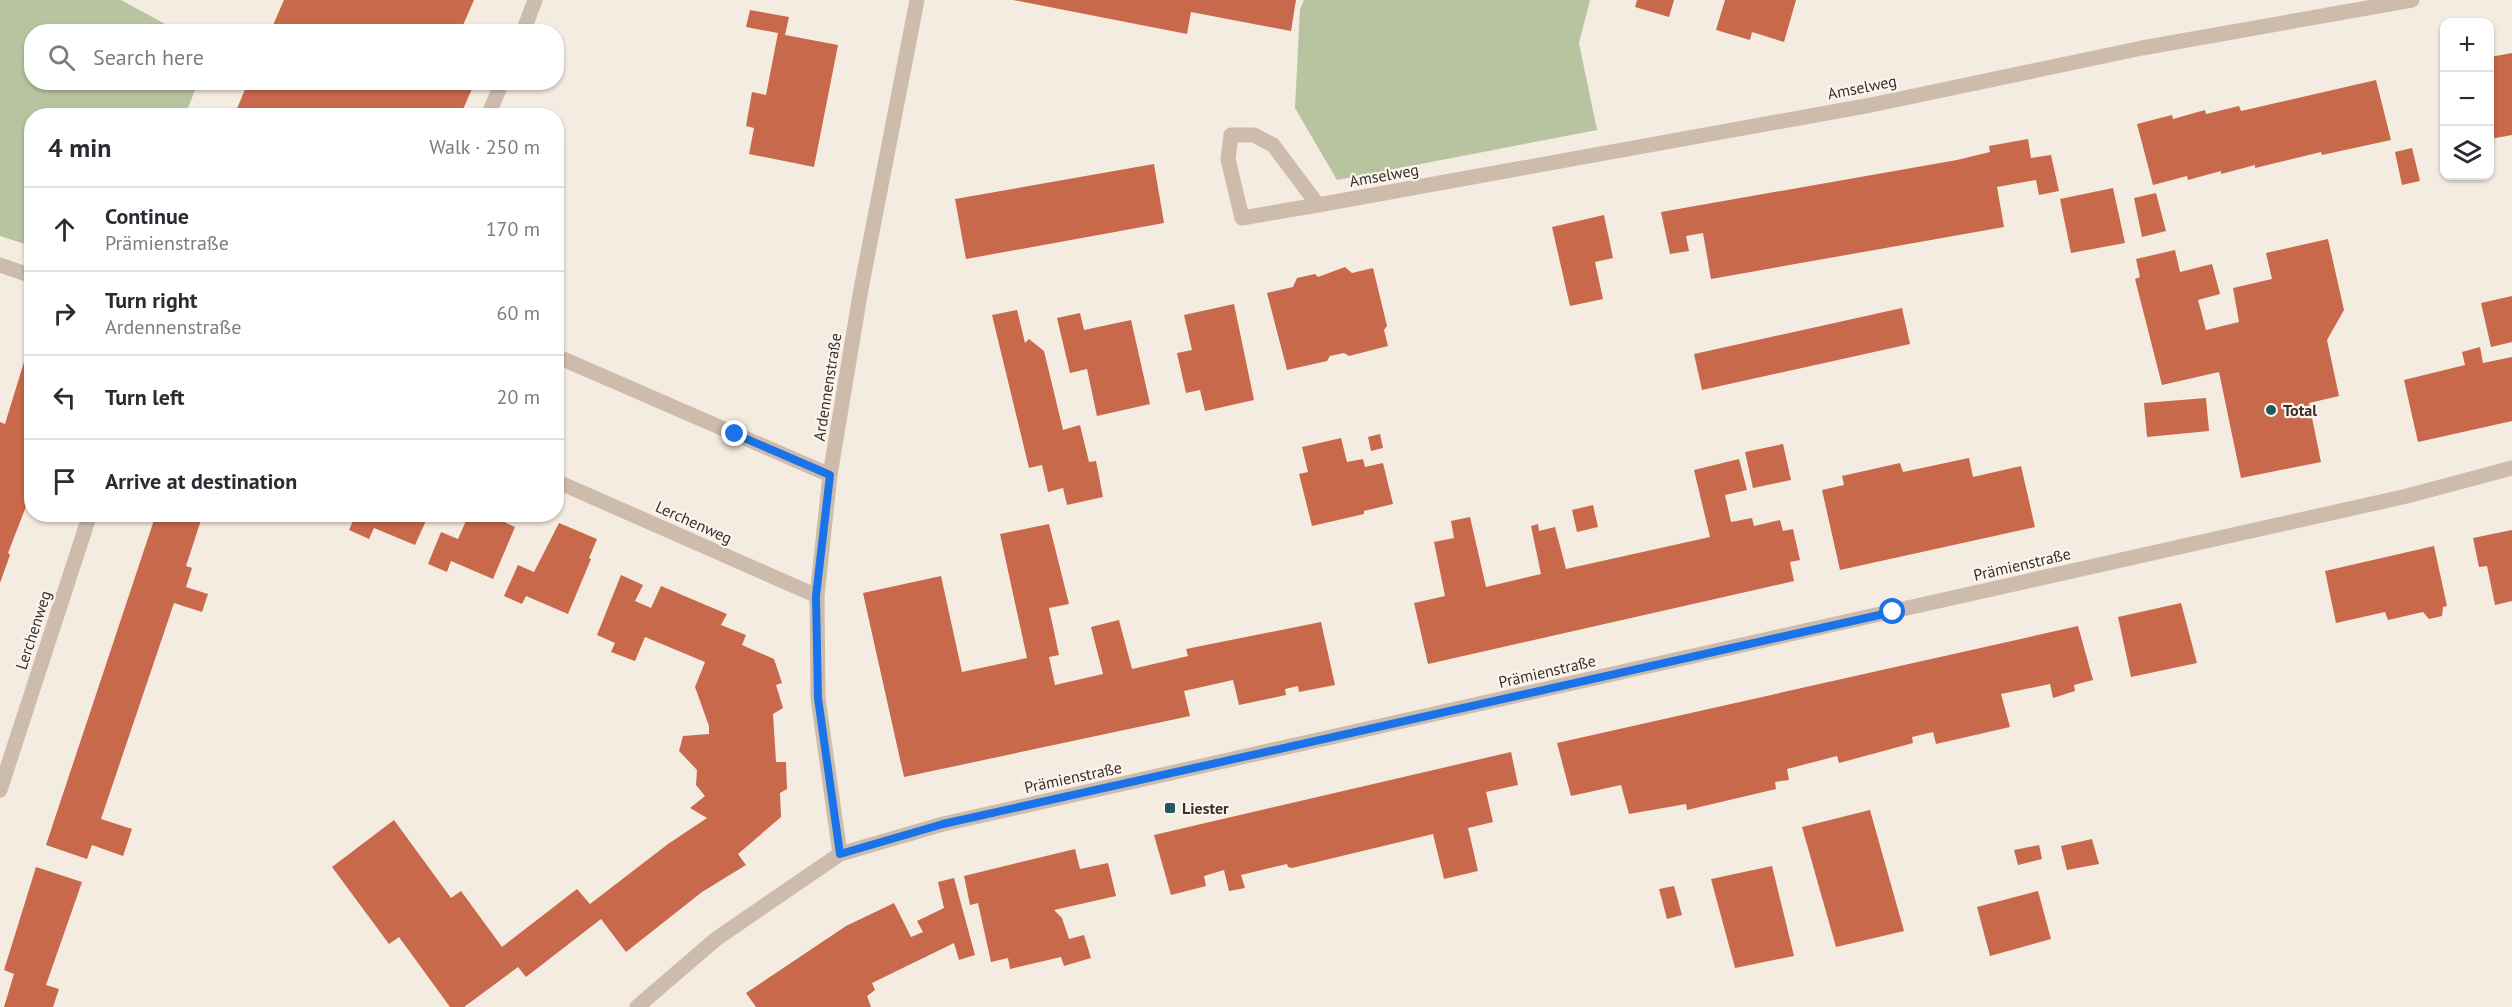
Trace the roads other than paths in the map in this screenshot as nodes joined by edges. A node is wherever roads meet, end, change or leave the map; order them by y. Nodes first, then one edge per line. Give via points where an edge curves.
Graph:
1 (535, 0) edge
2 (917, 0) edge
3 (2412, 0) edge
4 (526, 24) edge
5 (499, 90) edge
6 (491, 108) edge
7 (1318, 205) junction
8 (0, 265) edge
9 (24, 273) edge
10 (564, 359) edge
11 (2512, 468) edge
12 (830, 475) junction
13 (564, 485) edge
14 (87, 522) edge
15 (816, 596) junction
16 (0, 790) edge
17 (840, 854) junction
18 (637, 1007) edge

1 - 4 street
2 - 12 street, Ardennenstraße via 861,289
3 - 7 street, Amselweg via 2142,48 1871,105
5 - 6 street
7 - 7 street, Amselweg via 1242,218 1228,159 1231,135 1254,135 1274,145
8 - 9 street
10 - 12 street
11 - 17 street, Prämienstraße via 2407,496 943,824
12 - 15 street, Ardennenstraße
13 - 15 street, Lerchenweg
14 - 16 street, Lerchenweg
15 - 17 street, Ardennenstraße via 818,698
17 - 18 street, Prämienstraße via 716,939

